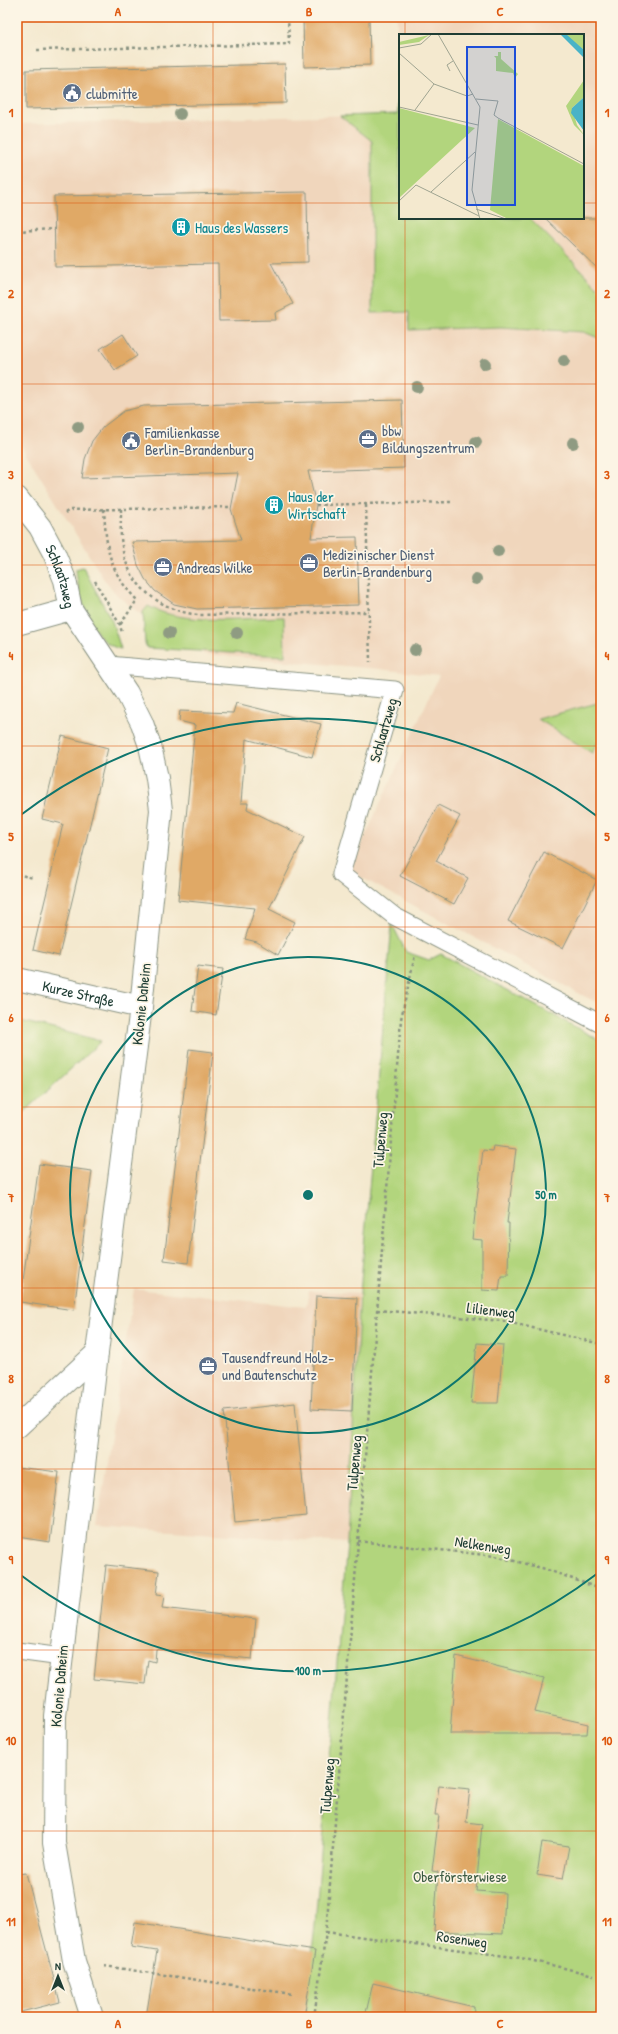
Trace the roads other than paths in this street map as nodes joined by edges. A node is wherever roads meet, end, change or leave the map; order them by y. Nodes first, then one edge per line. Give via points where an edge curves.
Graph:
1 (17, 498) edge
2 (71, 609) junction
3 (17, 624) edge
4 (108, 665) junction
5 (17, 979) edge
6 (141, 1007) junction
7 (601, 1024) edge
8 (98, 1353) junction
9 (17, 1426) edge
10 (17, 1651) edge
11 (62, 1657) junction
12 (92, 2017) edge

1 - 2 street, Schlaatzweg via 40,527 54,553 65,580
2 - 3 street
2 - 4 street, Schlaatzweg
4 - 6 street, Kolonie Daheim via 127,693 142,723 158,778 160,804
4 - 7 lane, Schlaatzweg via 395,690 341,874 394,916
5 - 6 street, Kurze Straße
6 - 8 street, Kolonie Daheim
8 - 9 street
8 - 11 street, Kolonie Daheim
10 - 11 lane
11 - 12 street, Kolonie Daheim via 55,1716 54,1843 74,1961

